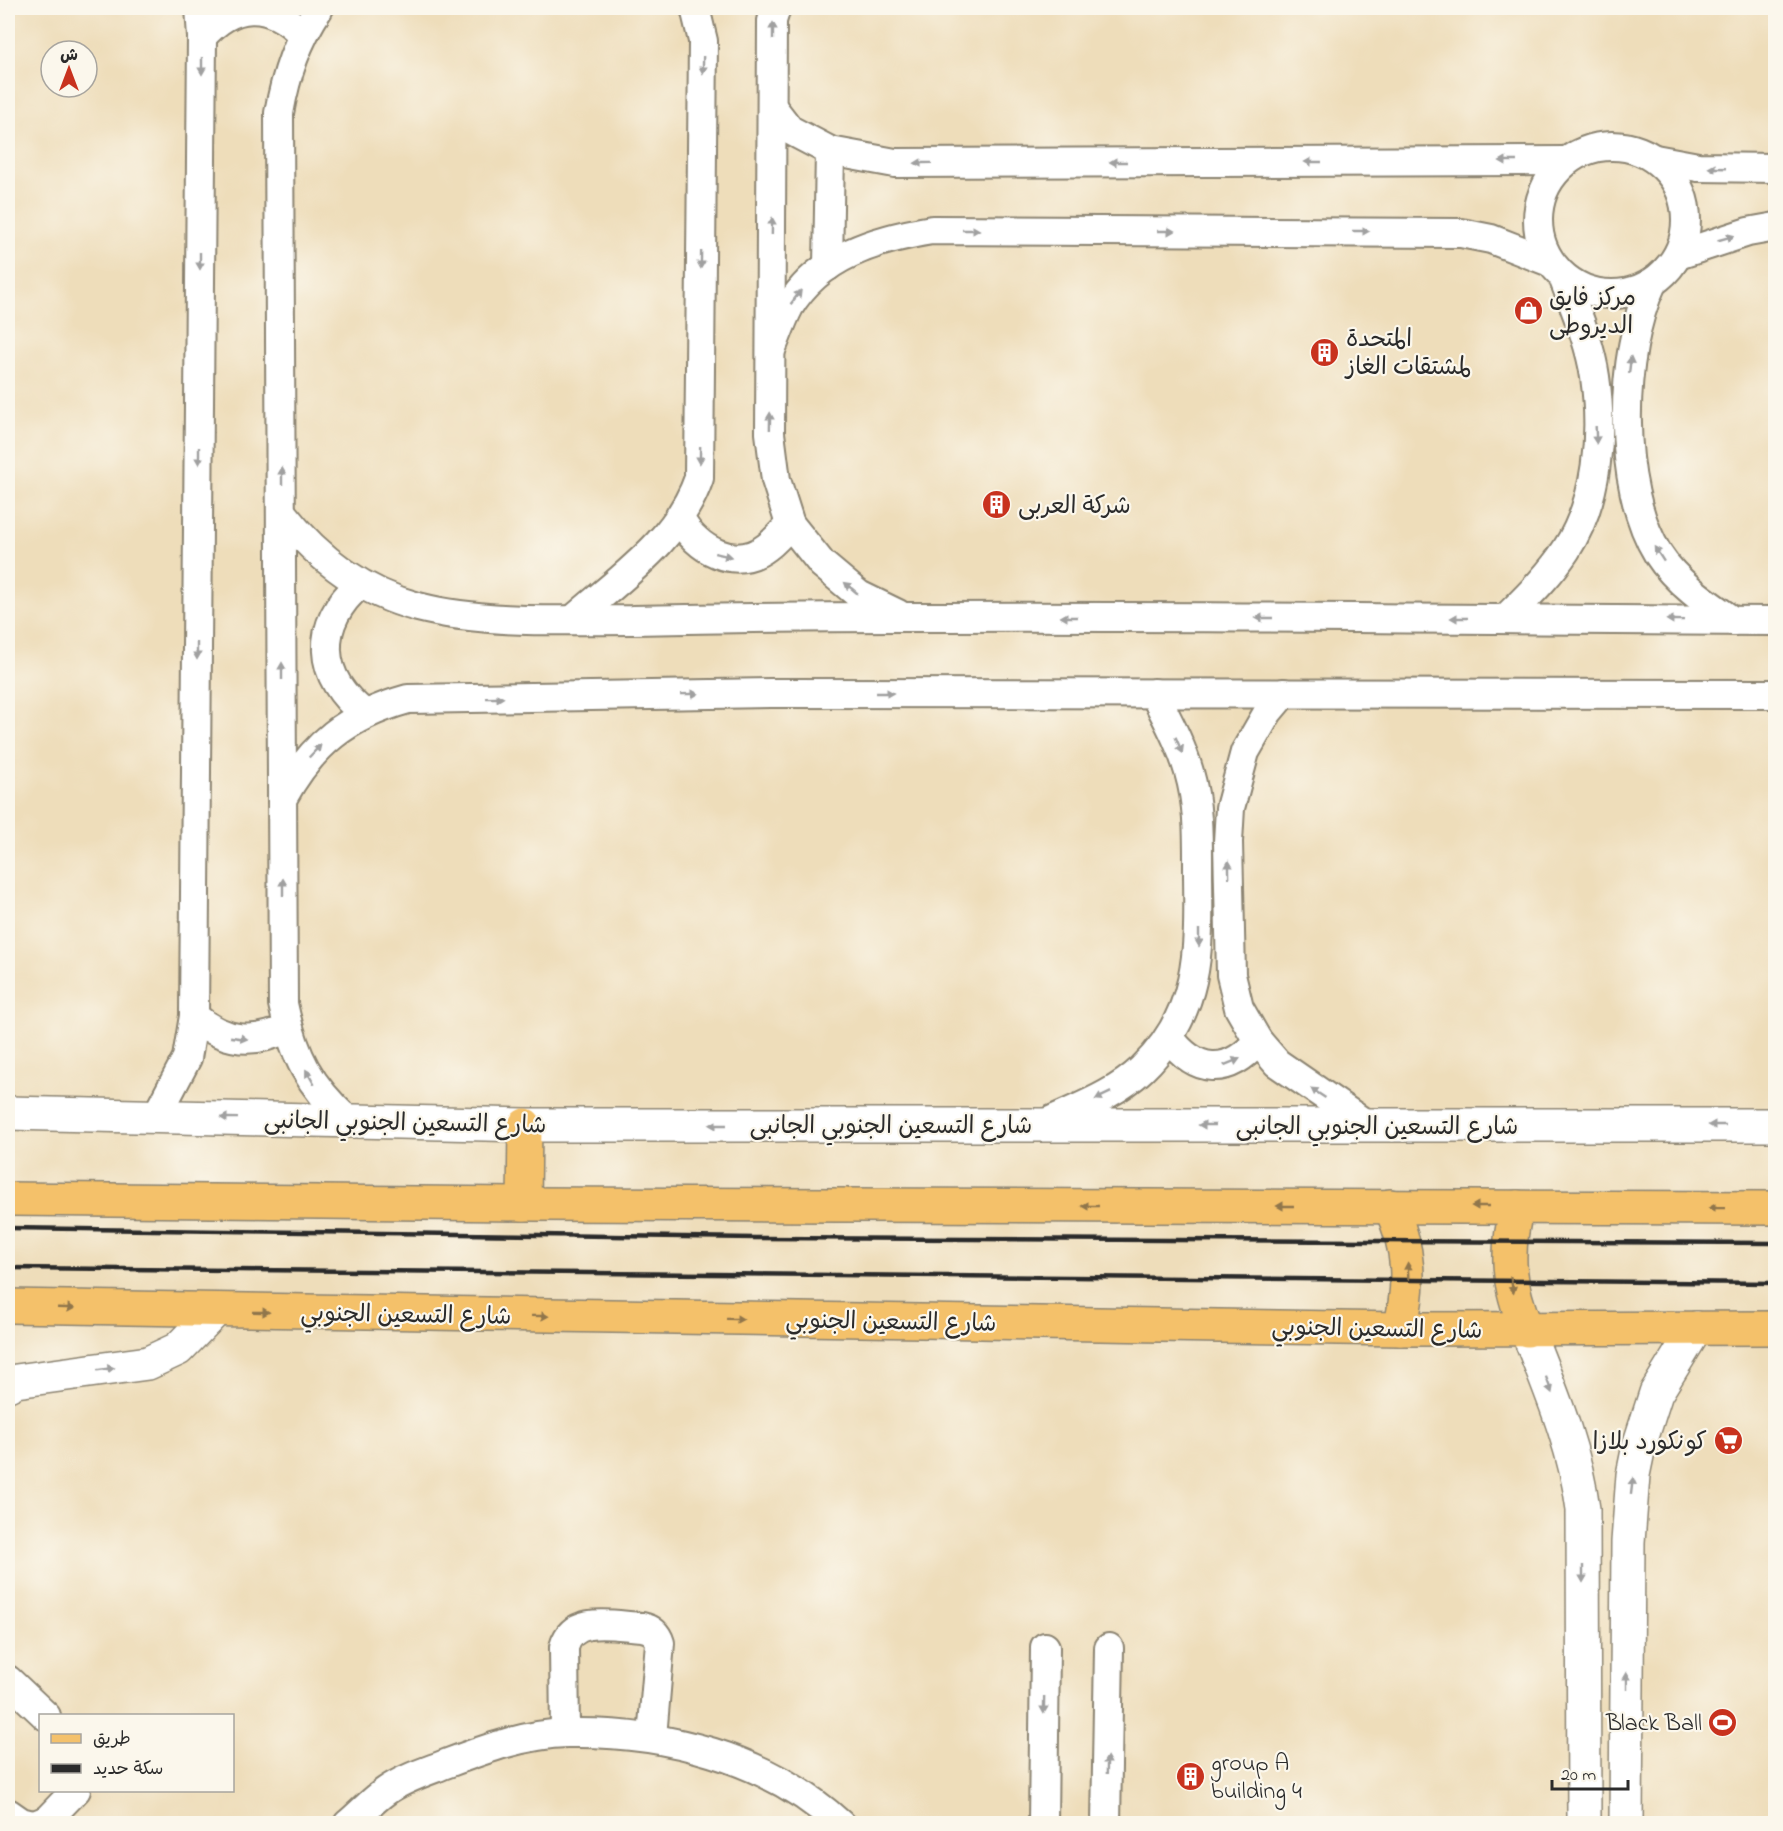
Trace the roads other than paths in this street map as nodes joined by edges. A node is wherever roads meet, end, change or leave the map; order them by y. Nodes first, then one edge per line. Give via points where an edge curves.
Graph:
1 (200, 8) edge
2 (319, 8) edge
3 (695, 8) edge
4 (776, 8) edge
5 (302, 34) junction
6 (202, 37) junction
7 (773, 108) junction
8 (830, 151) junction
9 (1655, 159) junction
10 (1566, 161) junction
11 (1776, 168) edge
12 (1776, 227) edge
13 (1678, 255) junction
14 (828, 266) junction
15 (1556, 269) junction
16 (1652, 283) junction
17 (771, 350) junction
18 (282, 513) junction
19 (680, 519) junction
20 (790, 524) junction
21 (360, 584) junction
22 (902, 616) junction
23 (1505, 619) junction
24 (573, 620) junction
25 (1733, 621) junction
26 (1776, 621) edge
27 (1154, 693) junction
28 (1284, 693) junction
29 (1776, 694) edge
30 (365, 714) junction
31 (282, 799) junction
32 (194, 1016) junction
33 (288, 1028) junction
34 (1169, 1037) junction
35 (1258, 1041) junction
36 (8, 1113) edge
37 (156, 1117) junction
38 (348, 1121) junction
39 (525, 1125) junction
40 (1042, 1125) junction
41 (1367, 1125) junction
42 (1776, 1125) edge
43 (8, 1199) edge
44 (524, 1204) junction
45 (1390, 1206) junction
46 (1517, 1207) junction
47 (1776, 1208) edge
48 (8, 1306) edge
49 (215, 1311) junction
50 (1696, 1328) junction
51 (1776, 1328) edge
52 (1400, 1329) junction
53 (1527, 1330) junction
54 (8, 1385) edge
55 (1045, 1647) dead end
56 (1109, 1648) dead end
57 (8, 1680) edge
58 (44, 1714) edge
59 (565, 1733) junction
60 (652, 1737) junction
61 (8, 1813) edge
62 (29, 1824) edge
63 (348, 1824) edge
64 (840, 1824) edge
65 (1043, 1824) edge
66 (1106, 1824) edge
67 (1584, 1824) edge
68 (1626, 1824) edge

1 - 6 street
2 - 5 street
3 -> 19 street via 703,41 699,478
7 -> 4 street via 772,21
5 - 6 street via 276,13 252,9 227,15
18 -> 5 street via 279,113 286,77
6 -> 32 street
7 - 8 street via 790,130
17 -> 7 street
10 -> 8 street via 895,163
8 - 14 street
9 - 10 street via 1634,149 1610,146 1587,150
11 -> 9 street via 1698,167
9 - 13 street via 1671,174 1686,213
10 - 15 street via 1548,183 1538,208 1539,236
13 -> 12 street
13 - 16 street
14 -> 15 street via 888,237 932,230 1461,233 1491,239
17 -> 14 street via 789,307 810,279
15 - 16 street via 1583,289 1607,295 1630,292
15 -> 23 street via 1582,327 1595,378 1597,463 1584,512 1567,548 1550,573
25 -> 16 street via 1680,580 1659,555 1643,526 1634,495 1629,463 1629,372 1642,305
20 -> 17 street via 776,480 770,433
18 - 21 street via 317,553
31 -> 18 street
19 -> 20 street via 688,535 701,547 733,557 766,548
19 - 24 street via 658,544
22 -> 20 street via 859,595 822,564
21 - 24 street via 421,608
21 - 30 street via 338,606 331,620 326,651 338,687
23 -> 22 street
22 - 24 street
25 -> 23 street
25 - 26 street
27 - 28 street
30 -> 27 street via 408,699 771,693
27 -> 34 street via 1181,747 1198,822 1199,948 1182,1015
28 - 29 street
35 -> 28 street via 1239,1008 1231,975 1230,808 1238,773 1255,733
31 -> 30 street via 309,756 327,738
33 -> 31 street via 283,1004
32 -> 33 street via 218,1033 246,1040 261,1039
32 - 37 street via 187,1058
38 -> 33 street via 321,1096 306,1073
34 -> 35 street via 1182,1055 1201,1065 1223,1066 1244,1058
34 -> 40 street via 1142,1070 1114,1091
41 -> 35 street via 1277,1063
36 - 37 street, شارع التسعين الجنوبي الجانبى
38 -> 37 street, شارع التسعين الجنوبي الجانبى
38 - 39 street, شارع التسعين الجنوبي الجانبى
40 -> 39 street, شارع التسعين الجنوبي الجانبى
39 - 44 main road
41 -> 40 street, شارع التسعين الجنوبي الجانبى
42 -> 41 street, شارع التسعين الجنوبي الجانبى
43 - 44 main road
45 -> 44 main road
46 -> 45 main road
52 -> 45 main road via 1409,1278 1402,1236
47 -> 46 main road
46 -> 53 main road via 1510,1236 1509,1268 1515,1300
48 -> 49 main road, شارع التسعين الجنوبي
49 -> 52 main road, شارع التسعين الجنوبي
54 -> 49 street via 148,1363 178,1349
50 - 51 main road, شارع التسعين الجنوبي
50 - 53 main road, شارع التسعين الجنوبي
68 -> 50 street via 1628,1542 1633,1475 1656,1393
52 - 53 main road, شارع التسعين الجنوبي
53 -> 67 street via 1579,1472 1583,1509
55 -> 65 street
66 -> 56 street
57 - 58 street
59 - 60 street
59 - 60 street via 567,1636 585,1625 642,1627 651,1629 660,1643
59 - 63 street via 494,1745 429,1770 387,1790
60 - 64 street via 714,1752 774,1778
61 - 62 street

